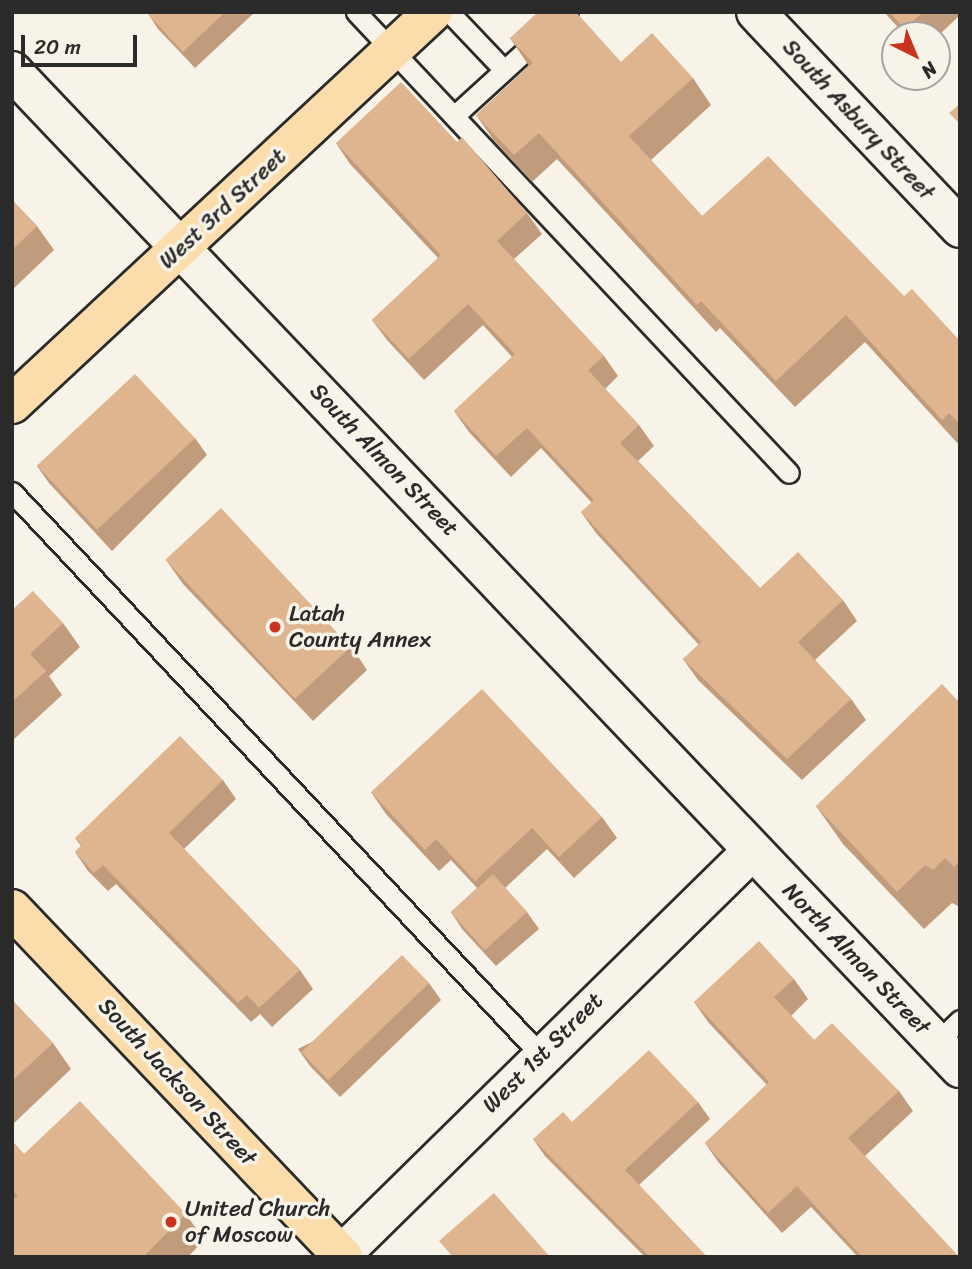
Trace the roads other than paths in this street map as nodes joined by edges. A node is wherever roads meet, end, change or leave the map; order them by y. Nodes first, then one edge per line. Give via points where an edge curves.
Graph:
1 (356, 12) edge
2 (433, 12) edge
3 (449, 12) edge
4 (568, 12) edge
5 (756, 12) edge
6 (393, 51) junction
7 (504, 70) junction
8 (12, 71) edge
9 (454, 116) junction
10 (960, 228) edge
11 (179, 250) junction
12 (12, 404) edge
13 (789, 473) dead end
14 (12, 492) edge
15 (750, 853) junction
16 (12, 909) edge
17 (952, 1044) edge
18 (540, 1054) junction
19 (341, 1256) edge

1 - 6 lane
2 - 6 main road, West 3rd Street
3 - 7 lane
4 - 7 lane
5 - 10 street, South Asbury Street
6 - 9 lane
6 - 11 main road, West 3rd Street
7 - 9 lane
8 - 11 street, South Almon Street
9 - 13 lane
11 - 12 main road, West 3rd Street
11 - 15 street, South Almon Street via 695,784
14 - 18 lane
15 - 17 street, North Almon Street
15 - 18 street, West 1st Street
16 - 19 main road, South Jackson Street
18 - 19 street, West 1st Street

